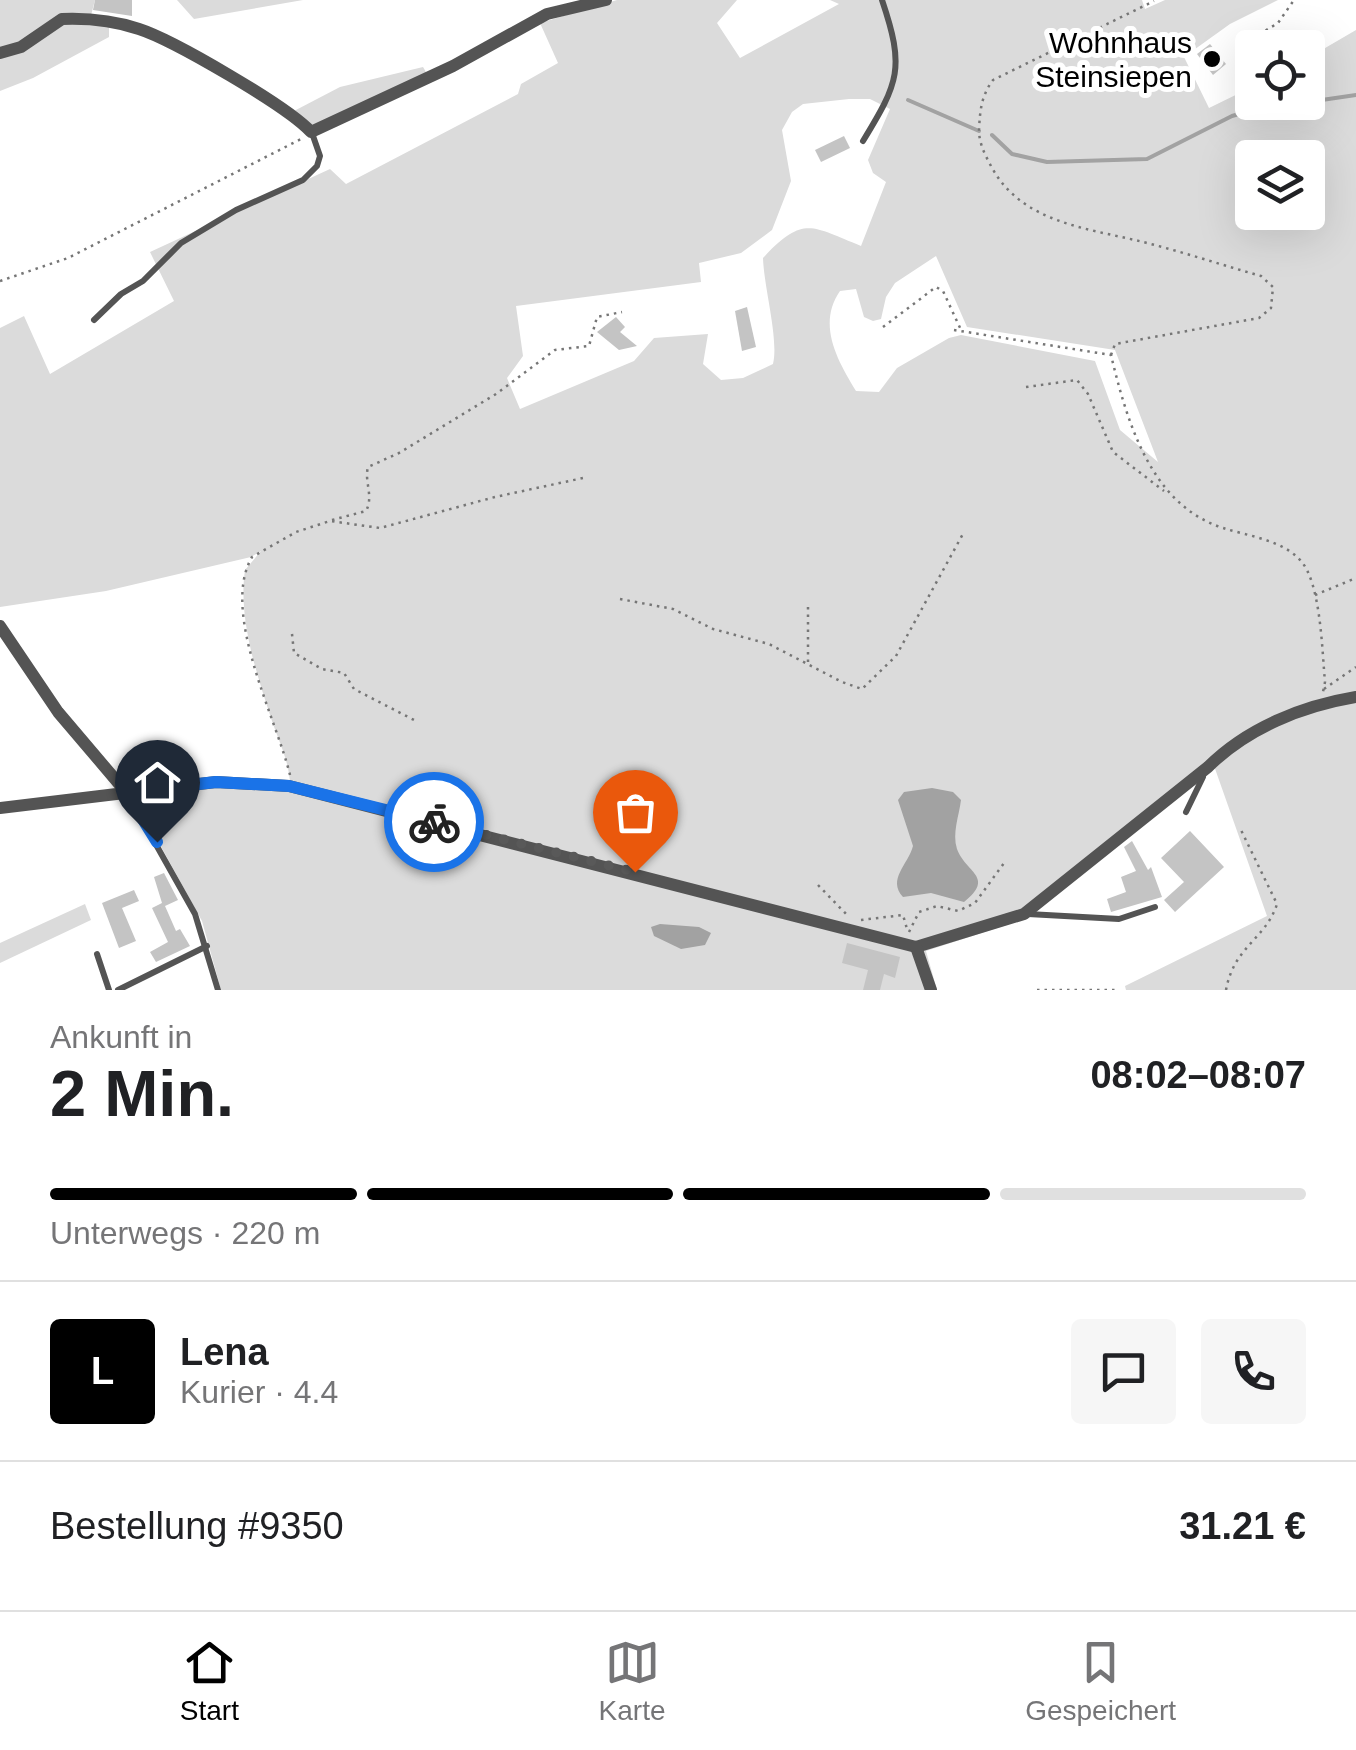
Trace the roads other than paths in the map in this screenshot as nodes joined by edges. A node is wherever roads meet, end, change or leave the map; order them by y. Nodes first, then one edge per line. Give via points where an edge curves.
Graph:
1 (606, 0) edge
2 (882, 0) edge
3 (592, 3) edge
4 (0, 53) edge
5 (311, 132) junction
6 (863, 142) dead end
7 (94, 320) dead end
8 (0, 626) edge
9 (1356, 697) edge
10 (1208, 767) junction
11 (126, 792) junction
12 (0, 808) edge
13 (1186, 812) dead end
14 (1155, 907) dead end
15 (1024, 914) junction
16 (207, 946) junction
17 (916, 947) junction
18 (97, 954) dead end
19 (110, 990) edge
20 (118, 990) edge
21 (218, 990) edge
22 (931, 990) edge

1 - 3 street
2 - 6 lane via 897,72
3 - 5 street via 547,14
4 - 5 street via 62,19 142,30 258,94
5 - 7 lane via 320,156 302,180 181,243
8 - 11 street via 58,712
9 - 10 street via 1322,696 1233,742
10 - 13 lane
10 - 15 street
11 - 12 street
11 - 16 lane
11 - 17 street via 216,782 289,786
14 - 15 lane via 1119,919
15 - 17 street
16 - 20 lane
16 - 21 lane
17 - 22 street
18 - 19 lane

